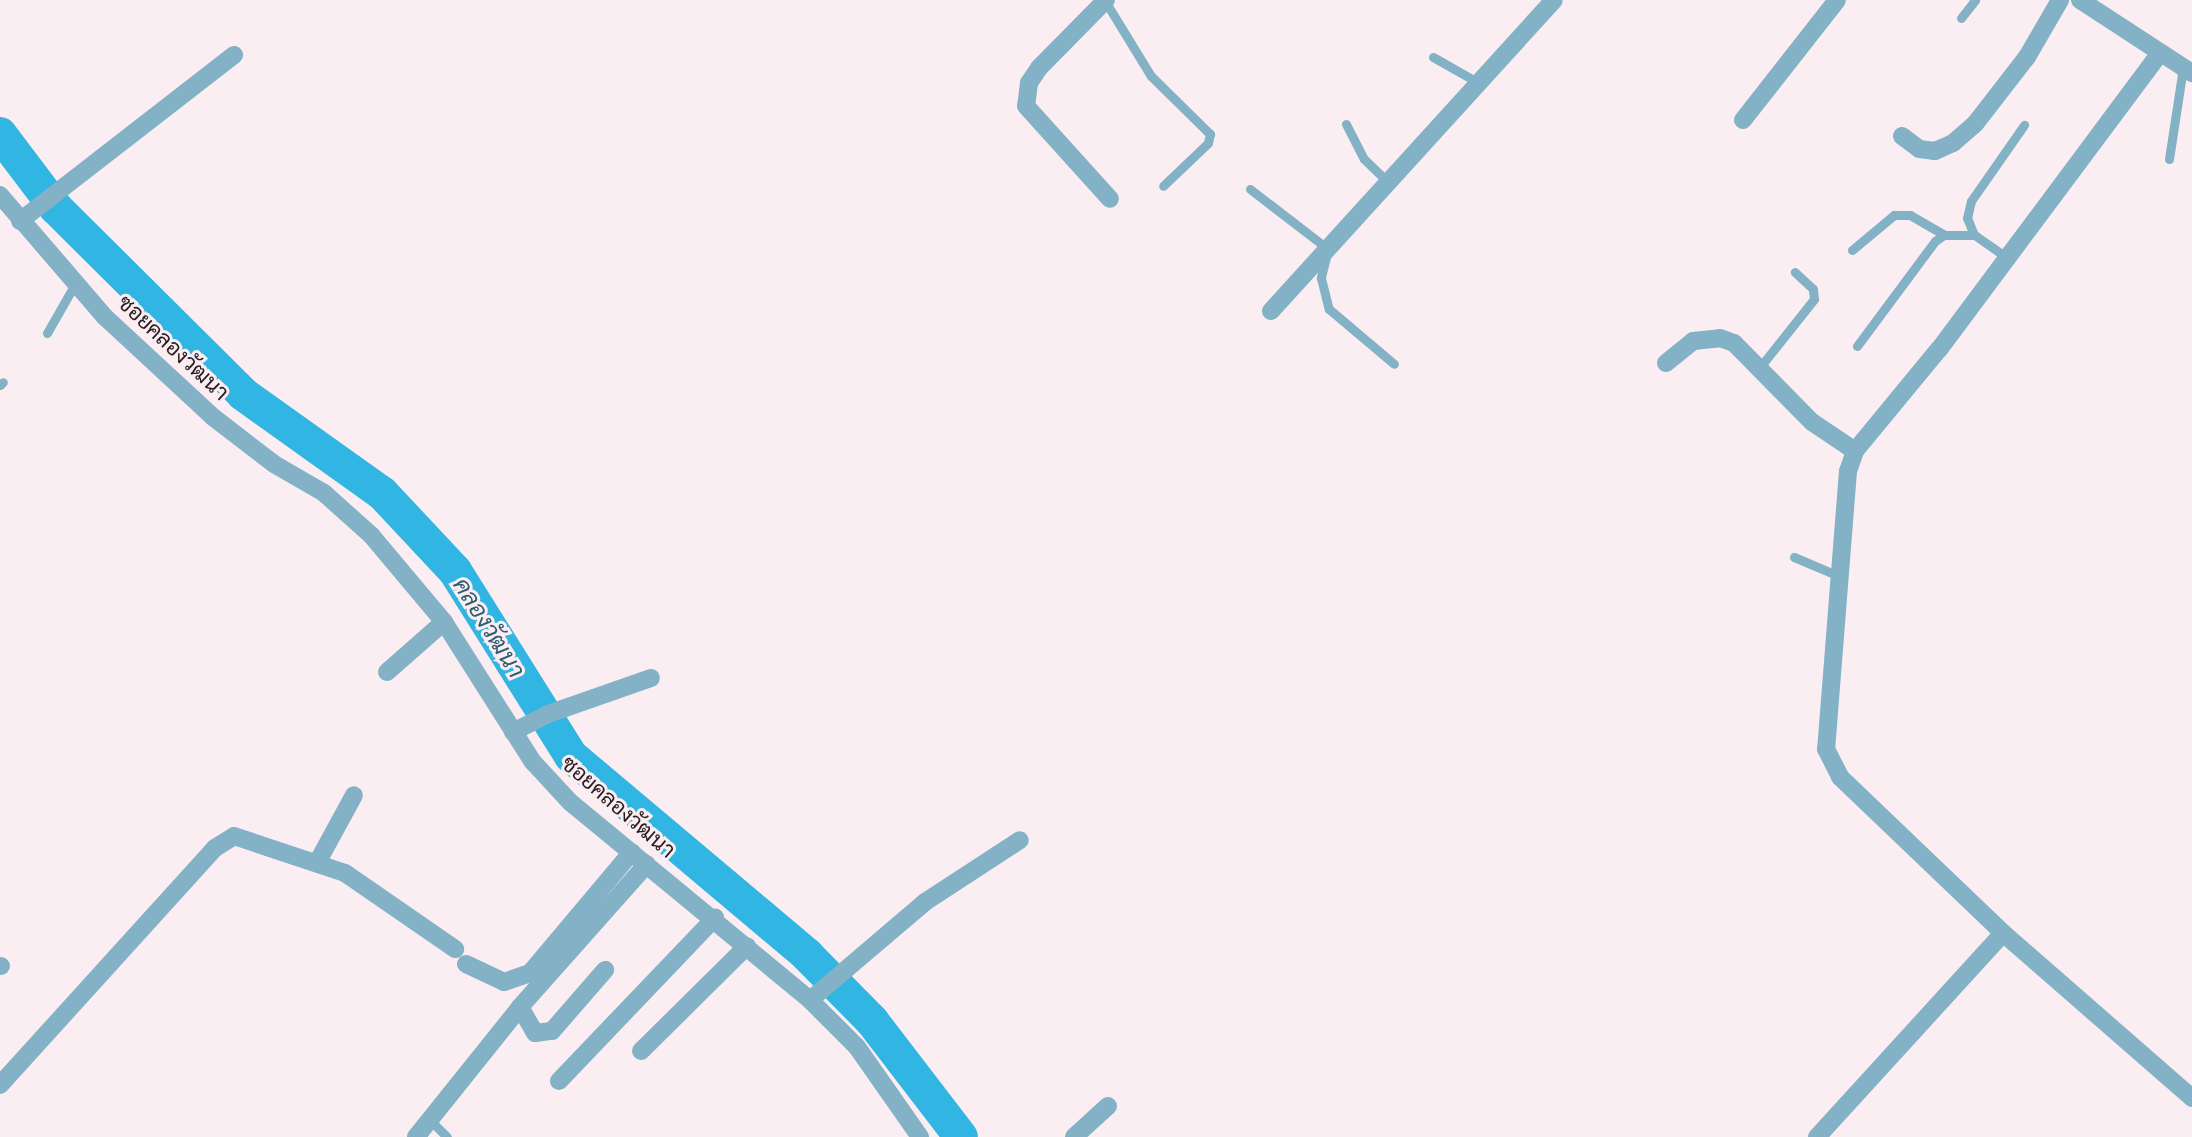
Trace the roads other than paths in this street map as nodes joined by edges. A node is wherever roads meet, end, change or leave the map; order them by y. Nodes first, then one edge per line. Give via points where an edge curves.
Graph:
1 (1105, 0) edge
2 (1554, 0) edge
3 (1837, 0) edge
4 (1975, 0) edge
5 (2060, 0) edge
6 (2080, 0) edge
7 (1961, 18) dead end
8 (2160, 53) junction
9 (234, 55) dead end
10 (1433, 57) dead end
11 (2188, 70) edge
12 (1479, 83) junction
13 (1743, 120) dead end
14 (1346, 124) dead end
15 (2024, 125) dead end
16 (1902, 136) dead end
17 (2169, 159) dead end
18 (1389, 183) junction
19 (1163, 186) dead end
20 (1250, 189) dead end
21 (0, 195) edge
22 (1110, 199) dead end
23 (20, 221) junction
24 (1944, 235) junction
25 (1974, 235) junction
26 (1328, 249) junction
27 (1852, 250) dead end
28 (2006, 257) junction
29 (1795, 272) dead end
30 (75, 284) junction
31 (1271, 311) dead end
32 (47, 333) dead end
33 (1857, 346) dead end
34 (1666, 363) dead end
35 (1394, 364) dead end
36 (1760, 367) junction
37 (1855, 451) junction
38 (1794, 557) dead end
39 (1839, 576) junction
40 (444, 622) junction
41 (387, 672) dead end
42 (651, 678) dead end
43 (518, 729) junction
44 (354, 795) dead end
45 (1020, 840) dead end
46 (632, 852) junction
47 (317, 863) junction
48 (647, 864) junction
49 (715, 918) junction
50 (2003, 933) junction
51 (747, 946) junction
52 (605, 970) dead end
53 (817, 995) junction
54 (520, 1007) junction
55 (641, 1051) dead end
56 (559, 1081) dead end
57 (0, 1085) edge
58 (2192, 1098) edge
59 (1108, 1106) dead end
60 (430, 1120) junction
61 (416, 1137) edge
62 (447, 1137) edge
63 (920, 1137) edge
64 (1074, 1137) edge
65 (1817, 1137) edge

1 - 19 lane via 1151,76 1210,134 1208,143
1 - 22 street via 1039,68 1029,83 1026,106
2 - 12 street
3 - 13 street
4 - 7 lane
5 - 16 street via 2027,57 1975,124 1953,143 1935,151 1919,149
6 - 8 street
8 - 11 street
8 - 28 street
9 - 23 street
10 - 12 lane
11 - 17 lane
12 - 18 street
14 - 18 lane via 1364,159
15 - 25 lane via 1971,201 1967,218
18 - 26 street
20 - 26 lane
21 - 23 street, ซอยคลองวัฒนา
23 - 30 street, ซอยคลองวัฒนา
24 - 25 lane
24 - 27 lane via 1910,215 1894,215
24 - 33 lane
25 - 28 lane
26 - 31 street
26 - 35 lane via 1321,278 1329,309
28 - 37 street
29 - 36 lane via 1813,289 1814,299
30 - 32 lane
30 - 40 street, ซอยคลองวัฒนา via 213,417 274,464 324,493 371,535
34 - 36 street via 1693,341 1720,338 1734,343
36 - 37 street via 1812,422
37 - 39 street via 1848,471
38 - 39 lane
39 - 50 street via 1826,710 1829,762
40 - 41 street
40 - 43 street, ซอยคลองวัฒนา
42 - 43 street
43 - 46 street, ซอยคลองวัฒนา via 570,802
44 - 47 street
45 - 53 street via 925,902
46 - 47 street via 530,973 504,982 461,957 363,882
46 - 48 street, ซอยคลองวัฒนา
47 - 57 street via 253,839 234,836 222,841
48 - 49 street, ซอยคลองวัฒนา
48 - 54 street
49 - 51 street, ซอยคลองวัฒนา
49 - 56 street
50 - 58 street
50 - 65 street
51 - 53 street, ซอยคลองวัฒนา
51 - 55 street
52 - 54 street via 552,1031 535,1033
53 - 63 street, ซอยคลองวัฒนา
54 - 60 street
59 - 64 street
60 - 61 street
60 - 62 lane

